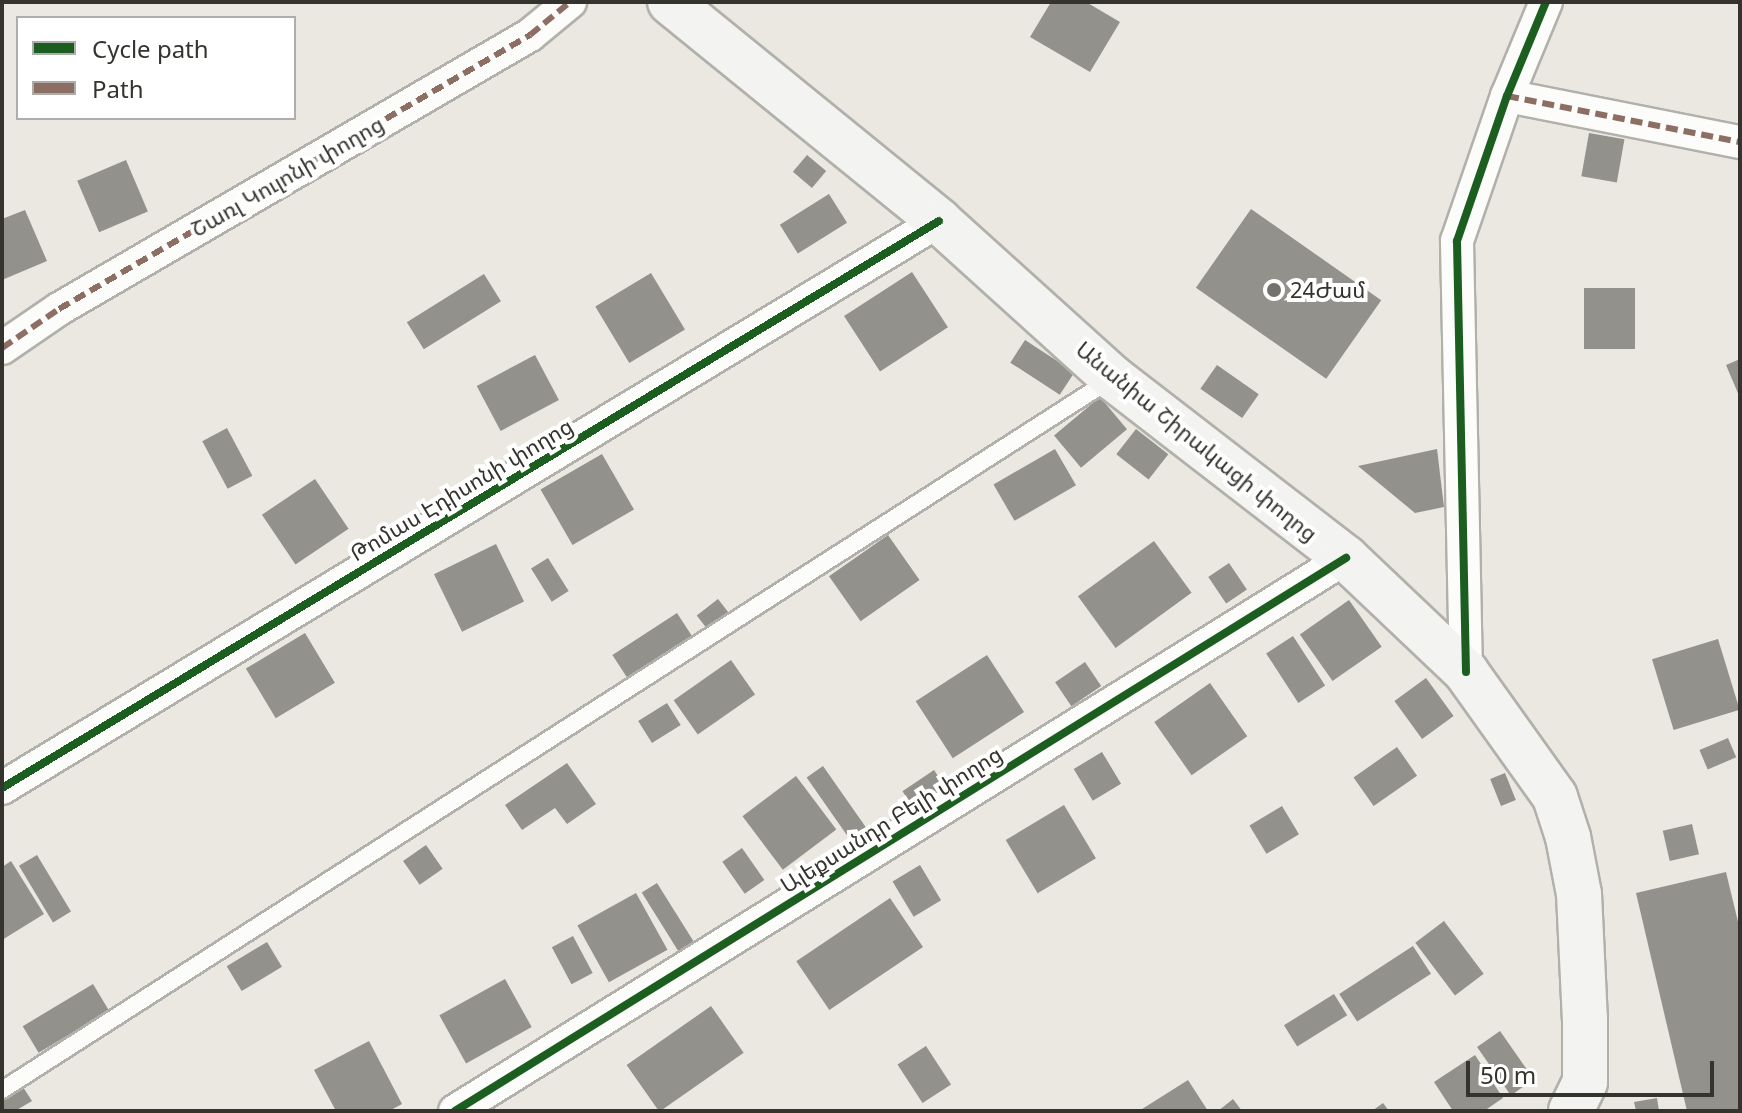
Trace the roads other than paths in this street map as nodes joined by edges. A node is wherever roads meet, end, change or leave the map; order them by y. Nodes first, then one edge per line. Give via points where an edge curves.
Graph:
1 (570, 2) edge
2 (670, 2) edge
3 (1546, 2) edge
4 (1507, 96) junction
5 (1740, 142) edge
6 (939, 221) junction
7 (2, 348) edge
8 (1113, 378) junction
9 (1346, 558) junction
10 (1466, 672) junction
11 (2, 788) edge
12 (2, 1090) edge
13 (455, 1111) edge
14 (1571, 1111) edge

1 - 7 street, Շառլ Կուլոնի փողոց via 530,35 59,309
2 - 6 main road, Անանիա Շիրակացի փողոց
3 - 4 street
4 - 5 street
4 - 10 street via 1457,241
6 - 8 main road, Անանիա Շիրակացի փողոց
6 - 11 street, Թոմաս Էդիսոնի փողոց
8 - 9 main road, Անանիա Շիրակացի փողոց
8 - 12 lane
9 - 10 main road, Անանիա Շիրակացի փողոց
9 - 13 street, Ալեքսանդր Բելի փողոց
10 - 14 main road, Անանիա Շիրակացի փողոց via 1555,797 1568,837 1579,894 1585,1019 1585,1082

